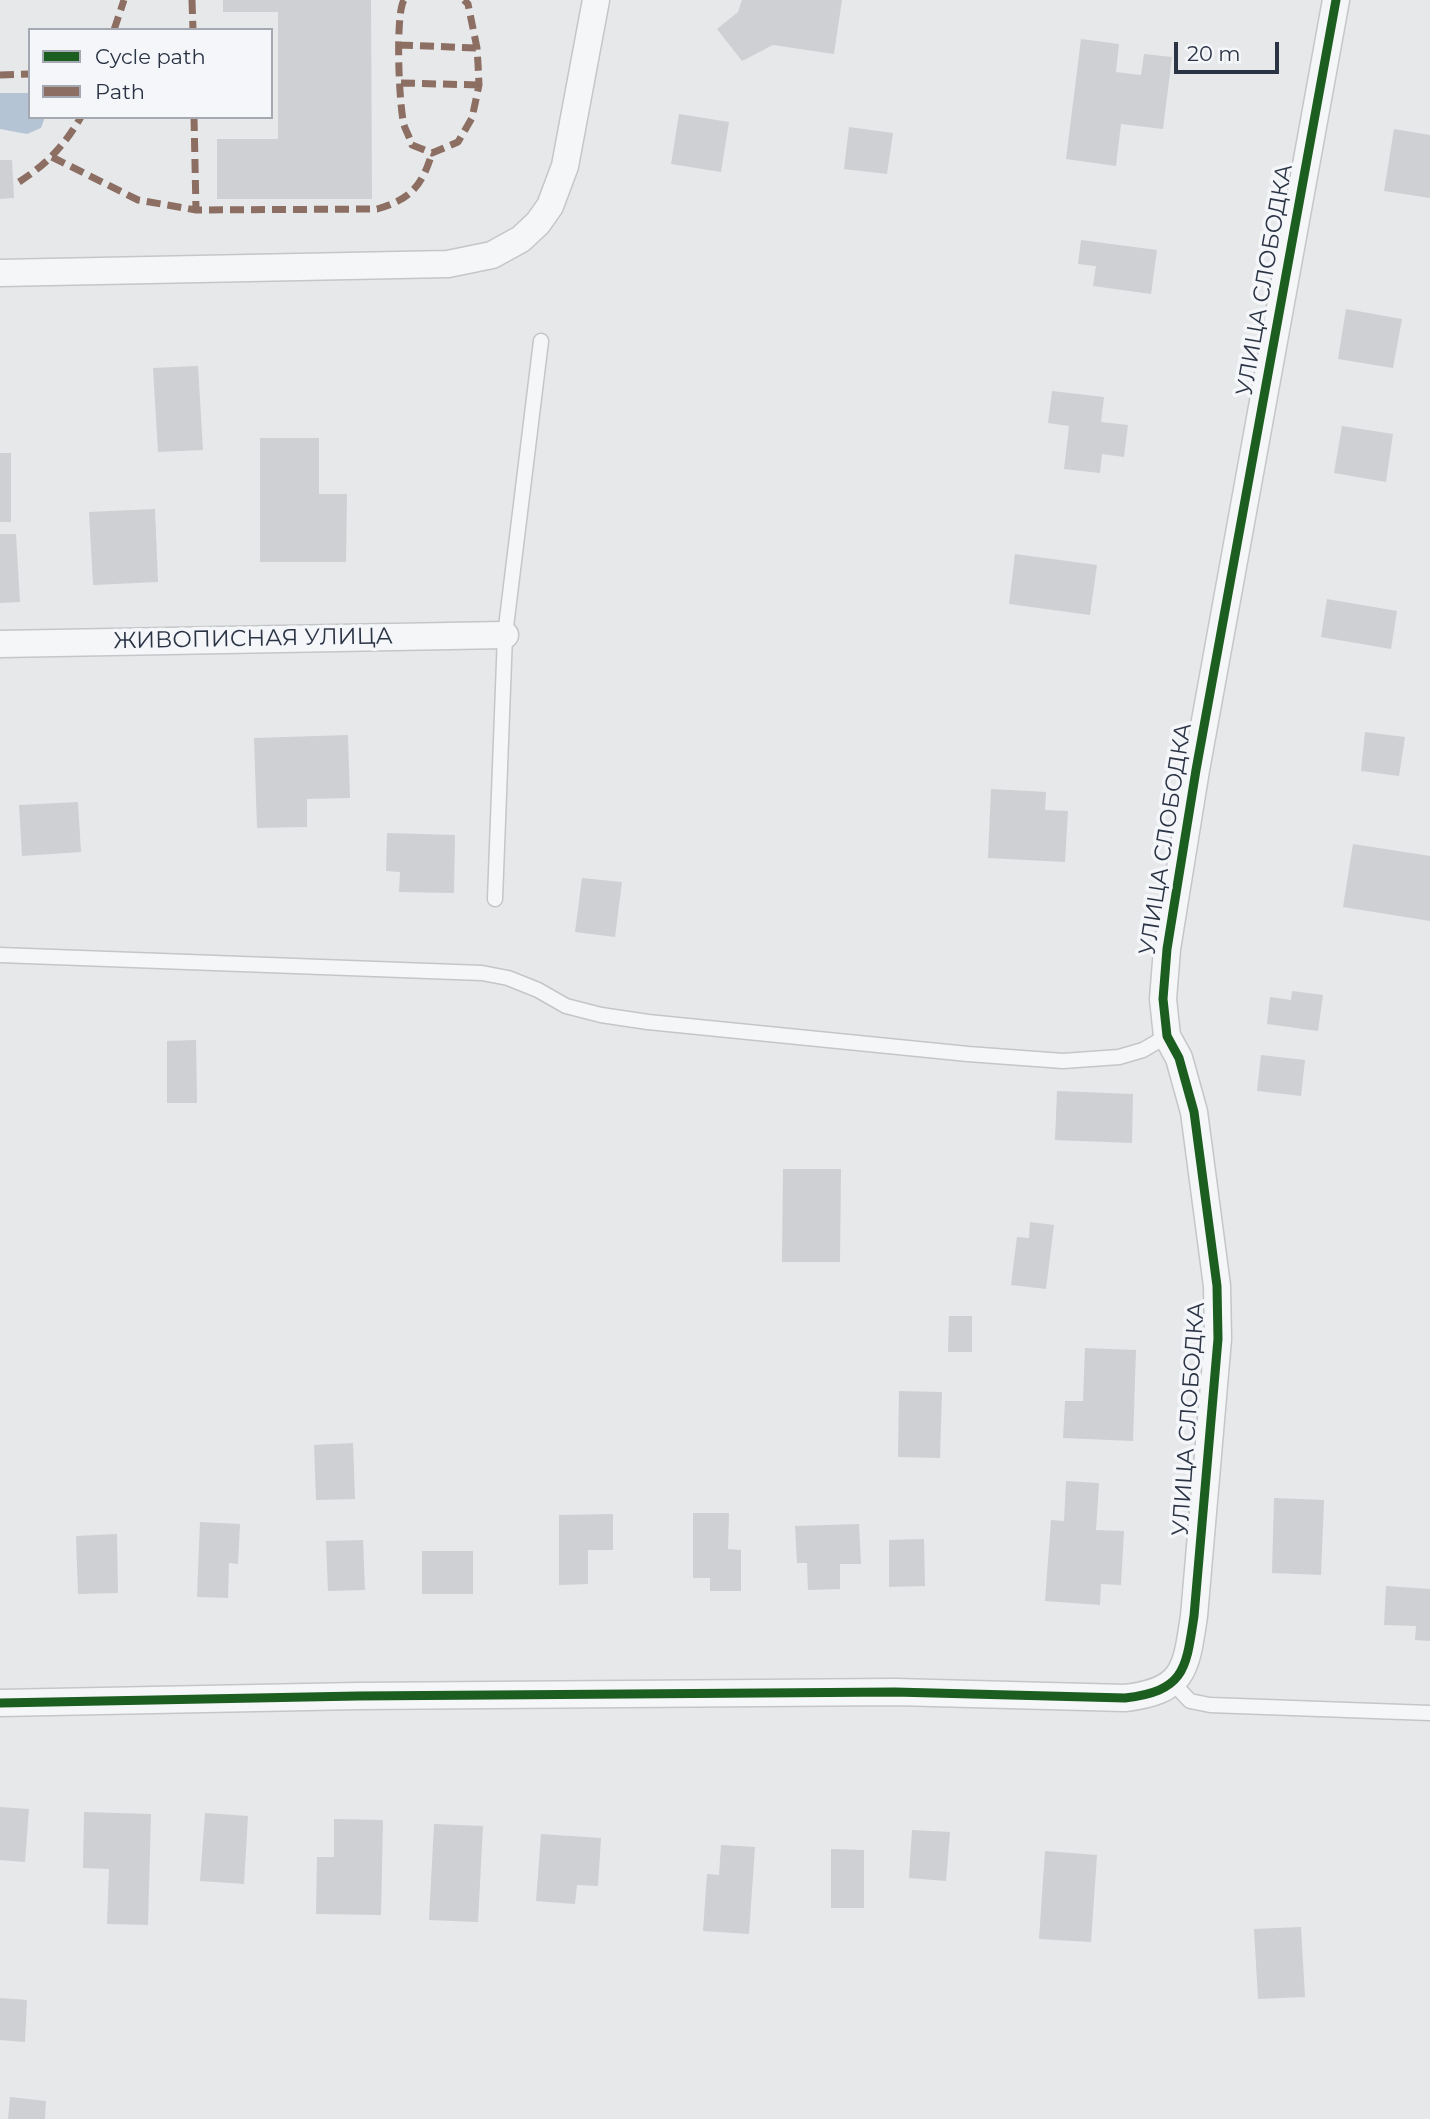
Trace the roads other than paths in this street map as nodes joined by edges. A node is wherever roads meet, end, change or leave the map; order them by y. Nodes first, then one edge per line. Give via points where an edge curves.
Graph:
1 (596, 0) edge
2 (1336, 0) edge
3 (0, 273) edge
4 (541, 341) dead end
5 (505, 635) junction
6 (0, 645) edge
7 (495, 899) dead end
8 (0, 955) edge
9 (1167, 1035) junction
10 (1173, 1683) junction
11 (0, 1703) edge
12 (1430, 1713) edge

1 - 3 street via 565,166 550,206 521,239 492,255 447,264
2 - 9 street, УЛИЦА СЛОБОДКА via 1191,797 1167,949 1163,999
4 - 5 lane
5 - 6 street, ЖИВОПИСНАЯ УЛИЦА
5 - 7 lane
8 - 9 lane via 482,973 508,978 566,1006 601,1016 1063,1061 1119,1057 1143,1050
9 - 10 street, УЛИЦА СЛОБОДКА via 1180,1058 1194,1112 1218,1339 1194,1616 1188,1654
10 - 11 street via 1151,1695 1125,1698 895,1692
10 - 12 lane via 1190,1701 1210,1705

